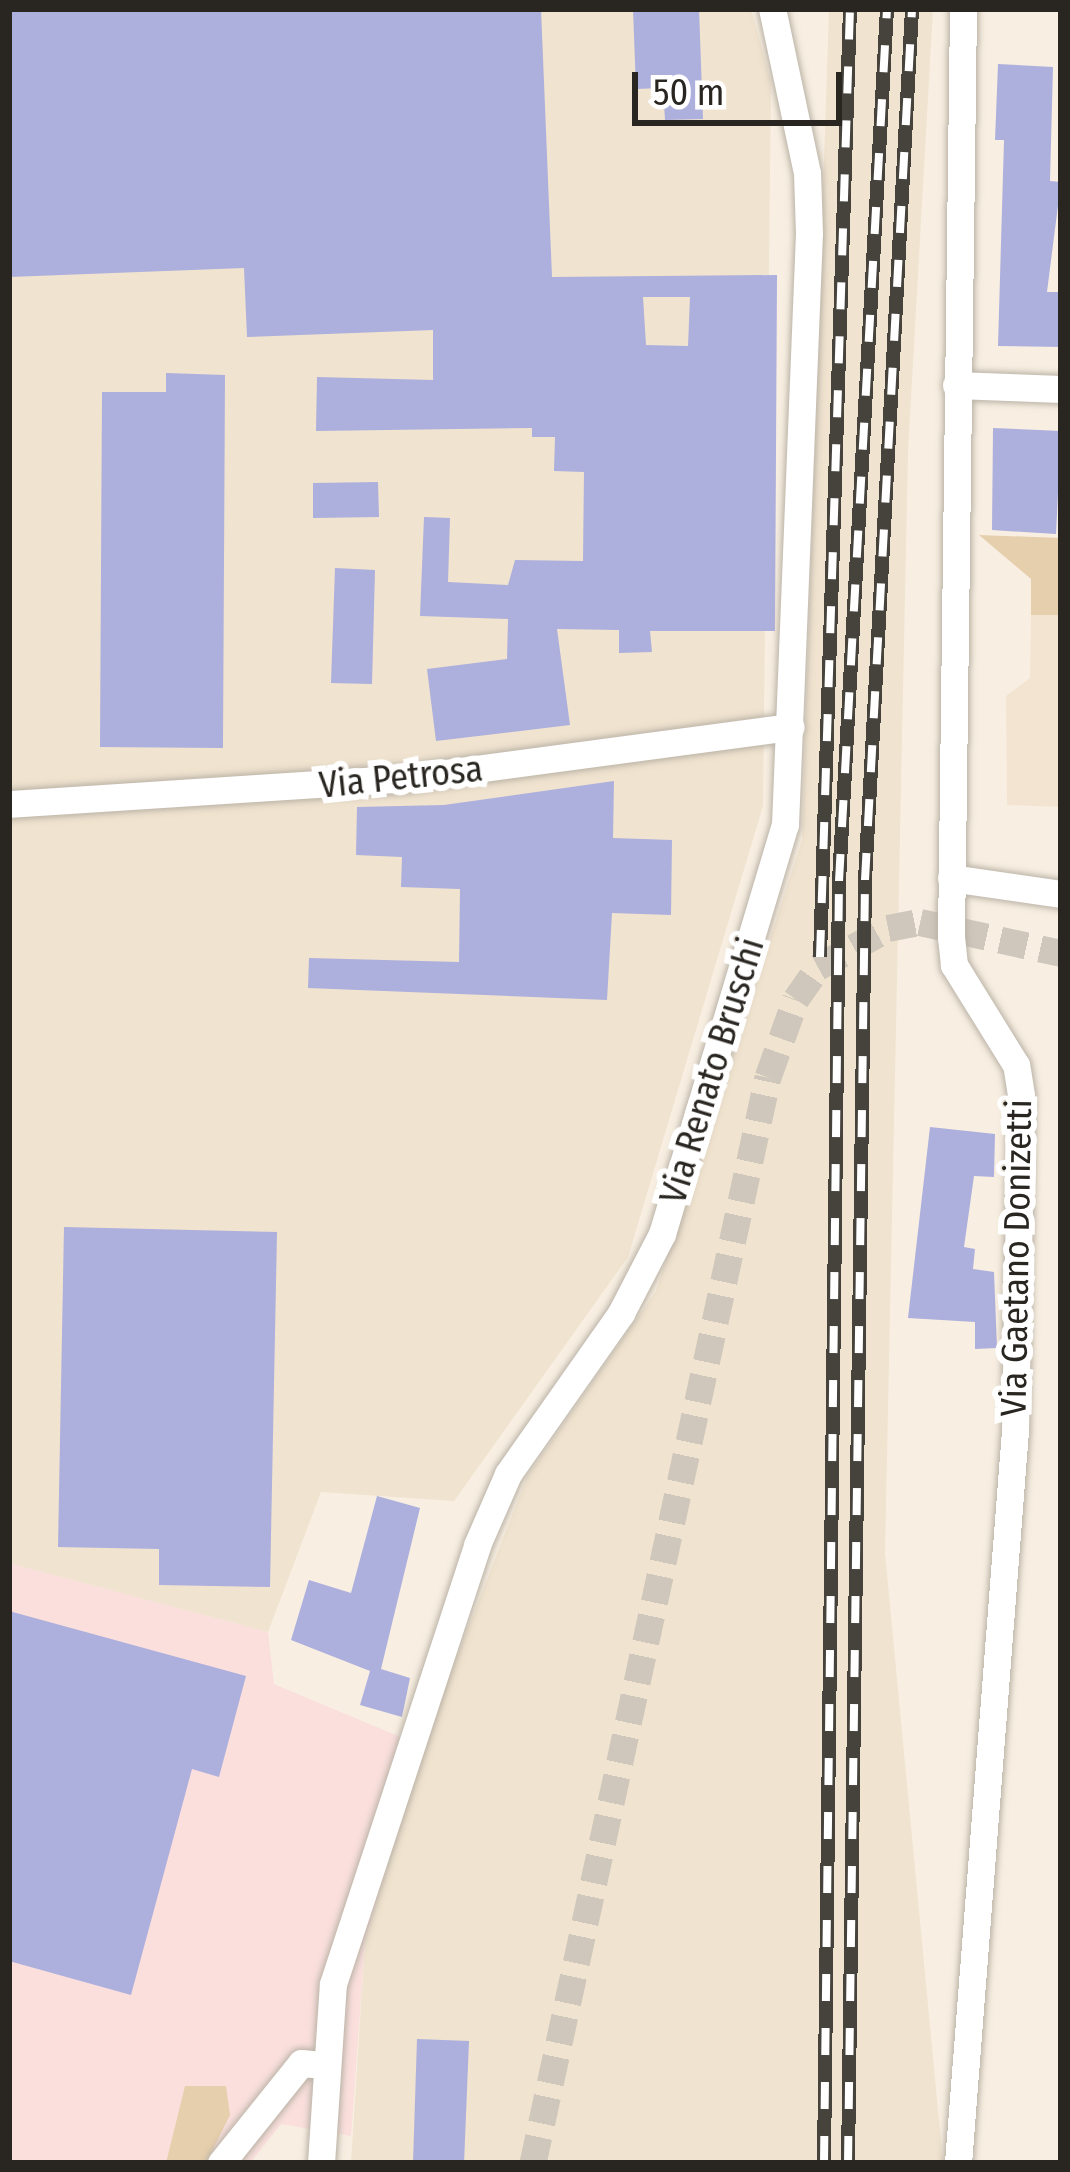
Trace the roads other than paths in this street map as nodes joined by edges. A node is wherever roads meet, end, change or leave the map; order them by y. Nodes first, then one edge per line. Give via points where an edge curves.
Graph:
1 (772, 9) edge
2 (962, 9) edge
3 (956, 385) junction
4 (1061, 389) edge
5 (790, 727) junction
6 (9, 804) edge
7 (951, 878) junction
8 (1061, 894) edge
9 (325, 2065) junction
10 (221, 2163) edge
11 (321, 2163) edge
12 (958, 2163) edge

1 - 5 street, Via Renato Bruschi via 807,173
2 - 3 street, Via Gaetano Donizetti
3 - 4 street
3 - 7 street, Via Gaetano Donizetti
5 - 6 street, Via Petrosa via 400,779
5 - 9 street, Via Renato Bruschi via 784,824 761,920 662,1234 621,1313 494,1503 337,1971
7 - 8 street
7 - 12 street, Via Gaetano Donizetti via 954,965 1020,1084 1007,1550
9 - 10 street via 301,2063
9 - 11 street, Via Renato Bruschi

